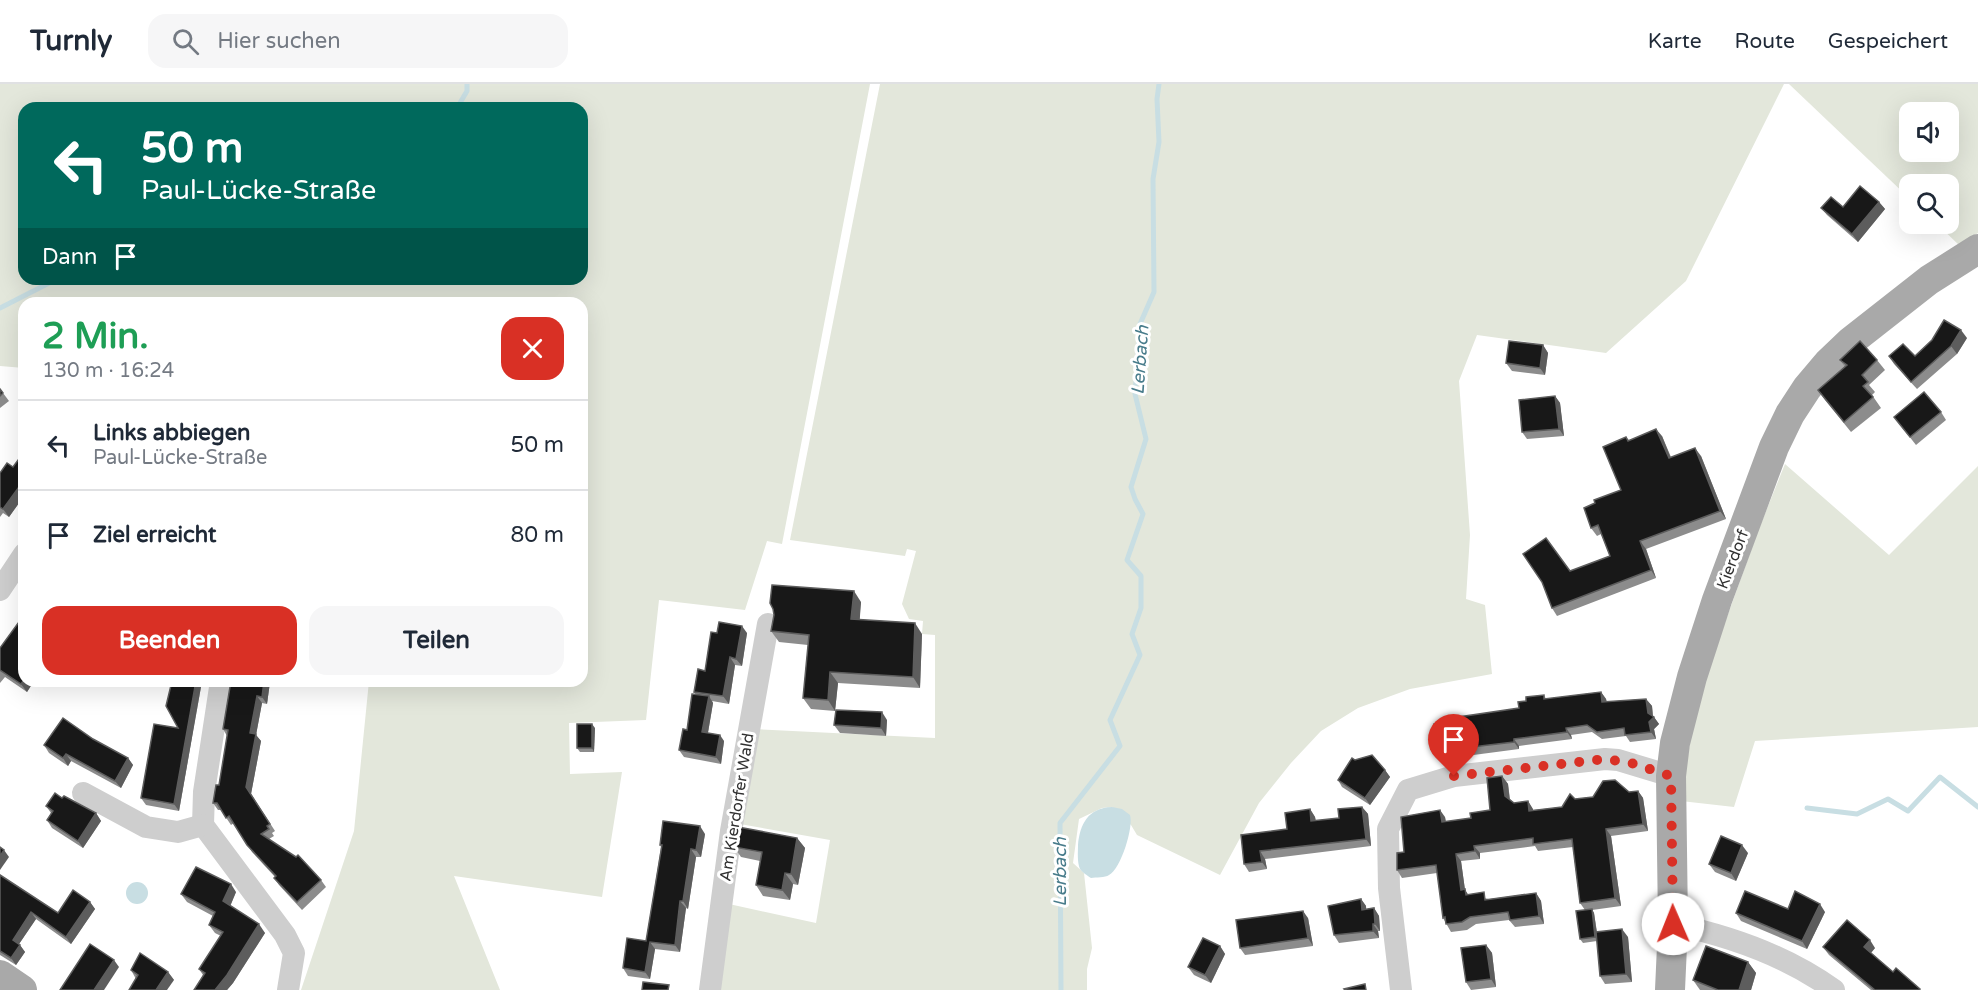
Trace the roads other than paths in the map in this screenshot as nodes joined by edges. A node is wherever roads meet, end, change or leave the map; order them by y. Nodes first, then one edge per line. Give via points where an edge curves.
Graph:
1 (1978, 249) edge
2 (18, 563) edge
3 (0, 590) edge
4 (768, 624) dead end
5 (220, 687) edge
6 (1671, 776) junction
7 (83, 793) dead end
8 (203, 825) junction
9 (1673, 924) junction
10 (0, 975) edge
11 (22, 990) edge
12 (288, 990) edge
13 (710, 990) edge
14 (1401, 990) edge
15 (1670, 990) edge
16 (1834, 990) edge

1 - 6 main road, Kierdorf via 1929,280 1850,342 1807,388 1791,414 1767,465 1717,600 1692,677
2 - 3 street
4 - 13 street, Am Kierdorfer Wald via 731,831
5 - 8 street via 204,792
6 - 9 main road, Kierdorf
6 - 14 street via 1605,759 1454,776 1408,790 1389,829 1389,888
7 - 8 street via 146,827 178,832
8 - 12 street via 290,944 294,953
9 - 15 main road, Kierdorf
9 - 16 street via 1749,945
10 - 11 main road

